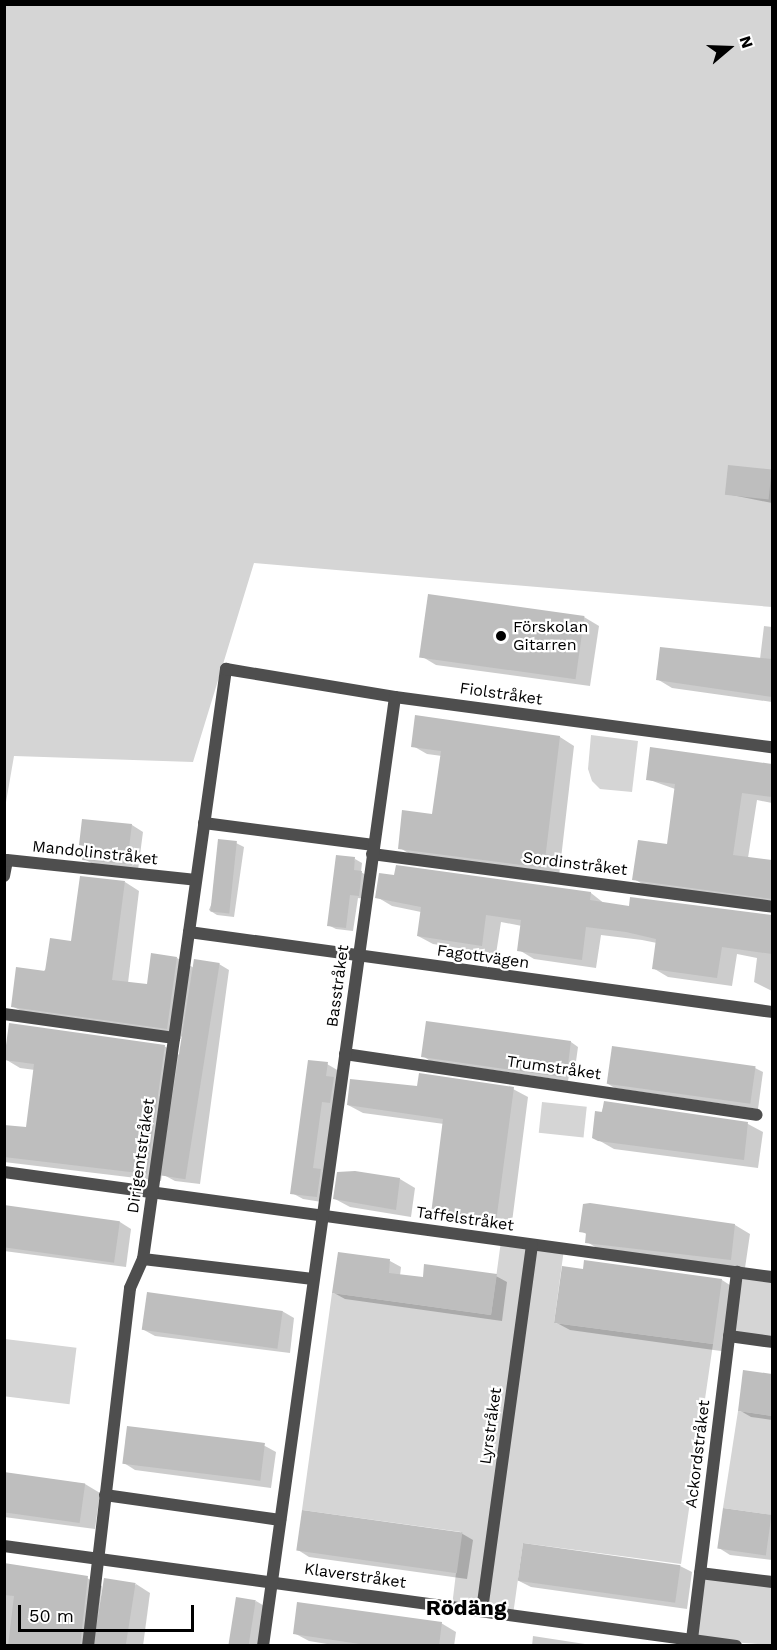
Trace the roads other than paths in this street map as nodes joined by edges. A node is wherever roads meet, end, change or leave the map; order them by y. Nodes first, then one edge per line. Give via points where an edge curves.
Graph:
1 (226, 669) joint
2 (394, 697) junction
3 (772, 747) edge
4 (204, 823) junction
5 (373, 850) junction
6 (4, 876) edge
7 (196, 880) junction
8 (772, 907) edge
9 (189, 932) junction
10 (359, 957) junction
11 (772, 1012) edge
12 (4, 1014) edge
13 (174, 1038) junction
14 (345, 1054) junction
15 (757, 1115) dead end
16 (4, 1172) edge
17 (152, 1194) junction
18 (322, 1217) junction
19 (532, 1245) junction
20 (143, 1259) junction
21 (737, 1272) junction
22 (772, 1277) edge
23 (314, 1279) junction
24 (729, 1336) junction
25 (772, 1342) edge
26 (105, 1495) junction
27 (280, 1520) junction
28 (4, 1546) edge
29 (99, 1557) junction
30 (700, 1573) junction
31 (271, 1582) junction
32 (772, 1582) edge
33 (482, 1611) junction
34 (692, 1640) junction
35 (88, 1646) edge
36 (263, 1646) edge
37 (736, 1646) edge

1 - 2 street, Fiolstråket
1 - 4 street, Dirigentstråket
2 - 3 street, Fiolstråket
2 - 5 street, Basstråket
4 - 5 street, Sordinstråket
4 - 7 street, Dirigentstråket
5 - 8 street, Sordinstråket
5 - 10 street, Basstråket
6 - 7 street, Mandolinstråket via 7,860
7 - 9 street, Dirigentstråket
9 - 10 street, Fagottvägen
9 - 13 street, Dirigentstråket
10 - 11 street, Fagottvägen
10 - 14 street, Basstråket
12 - 13 street
13 - 17 street, Dirigentstråket
14 - 15 street, Trumstråket
14 - 18 street, Basstråket
16 - 17 street
17 - 18 street, Taffelstråket
17 - 20 street, Dirigentstråket
18 - 19 street, Taffelstråket
18 - 23 street, Basstråket
19 - 21 street, Taffelstråket
19 - 33 street, Lyrstråket
20 - 23 street
20 - 26 street, Dirigentstråket via 130,1288
21 - 22 street, Taffelstråket
21 - 24 street, Ackordstråket
23 - 27 street, Basstråket
24 - 25 street
24 - 30 street, Ackordstråket
26 - 27 street
26 - 29 street, Dirigentstråket
27 - 31 street, Basstråket
28 - 29 street, Klaverstråket
29 - 31 street, Klaverstråket
29 - 35 street, Dirigentstråket
30 - 32 street
30 - 34 street, Ackordstråket
31 - 33 street, Klaverstråket
31 - 36 street, Basstråket
33 - 34 street, Klaverstråket
34 - 37 street, Klaverstråket

